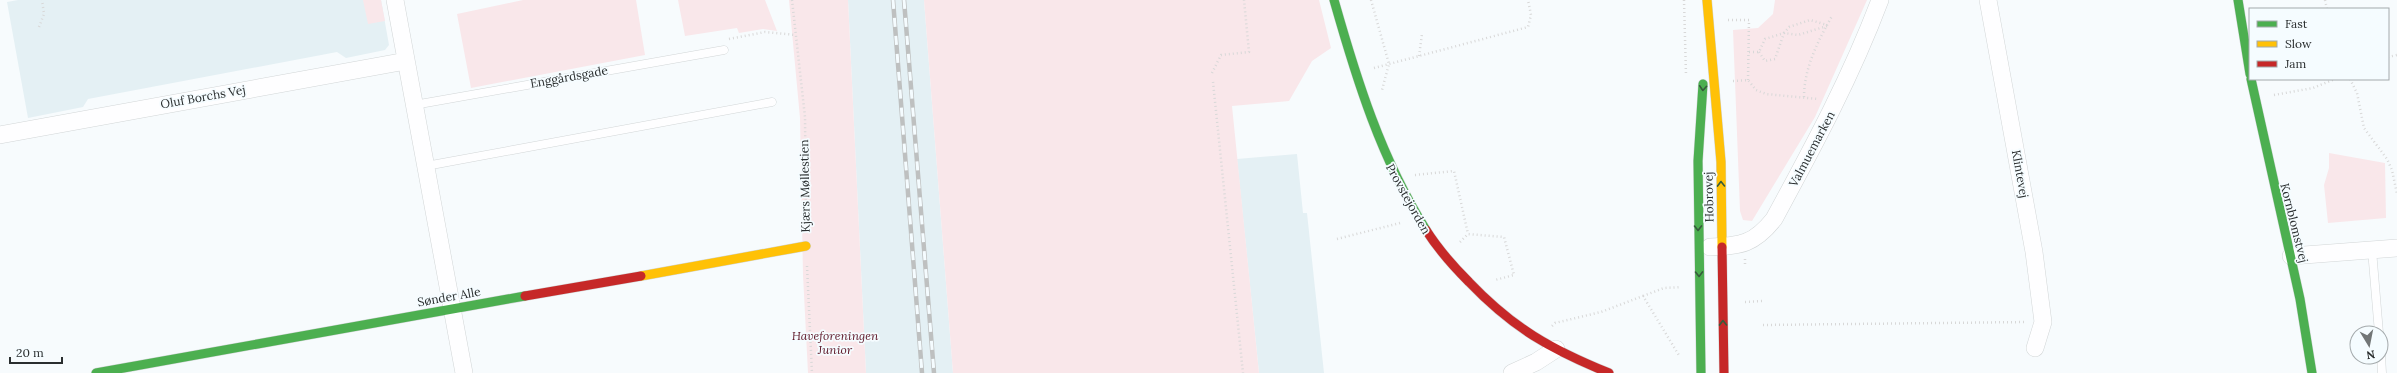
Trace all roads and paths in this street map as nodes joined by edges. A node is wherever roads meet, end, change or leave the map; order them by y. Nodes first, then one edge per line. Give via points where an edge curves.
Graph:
1 (42, 0) edge
2 (395, 0) edge
3 (792, 0) edge
4 (1244, 0) edge
5 (1334, 0) edge
6 (1372, 0) edge
7 (1528, 0) edge
8 (1684, 0) edge
9 (1707, 0) edge
10 (1880, 0) edge
11 (1988, 0) edge
12 (2238, 0) edge
13 (1832, 16) dead end
14 (1727, 20) dead end
15 (1708, 21) junction
16 (1827, 26) junction
17 (39, 27) dead end
18 (1784, 33) junction
19 (1422, 34) dead end
20 (796, 35) junction
21 (724, 50) joint
22 (1748, 52) junction
23 (1760, 52) junction
24 (1419, 56) junction
25 (406, 61) junction
26 (1389, 64) junction
27 (2249, 68) edge
28 (1212, 73) dead end
29 (1354, 74) junction
30 (1686, 78) dead end
31 (1748, 80) junction
32 (2251, 80) edge
33 (2333, 80) edge
34 (2350, 80) edge
35 (1736, 81) dead end
36 (1213, 82) dead end
37 (1804, 98) junction
38 (2254, 99) junction
39 (1838, 100) junction
40 (772, 102) dead end
41 (414, 105) junction
42 (0, 135) edge
43 (426, 166) junction
44 (1395, 177) junction
45 (2397, 194) edge
46 (1418, 219) junction
47 (1337, 239) dead end
48 (806, 246) junction
49 (1722, 247) junction
50 (1698, 248) junction
51 (2397, 248) edge
52 (2372, 250) junction
53 (2291, 256) junction
54 (1472, 287) junction
55 (1664, 288) dead end
56 (1643, 296) junction
57 (1763, 301) dead end
58 (1745, 302) dead end
59 (452, 308) junction
60 (2043, 322) junction
61 (1763, 325) dead end
62 (2378, 325) edge
63 (1548, 345) junction
64 (2035, 348) dead end
65 (1680, 357) dead end
66 (96, 373) edge
67 (464, 373) edge
68 (812, 373) edge
69 (1243, 373) edge
70 (1512, 373) edge
71 (1609, 373) edge
72 (1701, 373) edge
73 (1724, 373) edge
74 (2312, 373) edge

1 - 17 path via 44,12
2 - 25 street
3 - 20 path, Kjærs Møllestien
4 - 28 path via 1249,52 1222,55
5 - 29 street, Provstejorden
6 - 26 path
7 - 24 path via 1532,15 1528,27
8 - 30 path
9 - 15 street, Hobrovej
10 - 39 street, Valmuemarken
11 - 60 street, Klintevej via 2034,252
12 - 27 street
13 - 16 path
14 - 22 path via 1749,20
49 -> 15 street, Hobrovej via 1721,162
15 -> 50 street, Hobrovej via 1698,161
16 - 18 path via 1798,35
16 - 18 path via 1810,20 1790,26
16 - 37 path via 1804,80
18 - 23 path via 1765,39
18 - 23 path via 1775,59 1765,61
19 - 24 path
20 - 21 path via 765,32 727,39
20 - 48 path, Kjærs Møllestien via 805,117
21 - 41 lane, Enggårdsgade
22 - 23 path
22 - 31 path
24 - 26 path
25 - 41 street
25 - 42 street, Oluf Borchs Vej
26 - 29 path
29 - 44 street, Provstejorden via 1383,153
31 - 35 path
31 - 37 path via 1756,90 1766,94
32 - 38 street, Kornblomstvej
33 - 38 path via 2313,88
34 - 45 path via 2357,93 2364,128 2387,159
36 - 69 path
37 - 39 path
38 - 53 street, Kornblomstvej via 2265,158
39 - 49 street, Valmuemarken via 1770,225 1762,235 1749,242
40 - 43 lane
41 - 43 street
43 - 59 street
44 - 46 street, Provstejorden
44 - 54 path via 1454,171 1468,234 1504,237 1514,275
46 - 47 path
46 - 54 street, Provstejorden via 1430,238
48 - 59 street, Sønder Alle
48 - 68 path, Kjærs Møllestien
49 - 50 street, Valmuemarken
73 -> 49 street, Hobrovej
50 -> 72 street, Hobrovej
51 - 52 street
52 - 53 street
52 - 62 lane
53 - 74 street, Kornblomstvej via 2308,336
54 - 63 street, Provstejorden via 1512,324
55 - 56 path
56 - 63 path via 1601,312 1555,323
56 - 65 path
57 - 58 path
59 - 66 street, Sønder Alle
59 - 67 street
60 - 61 path
60 - 64 street, Klintevej
63 - 70 street via 1536,362
63 - 71 street, Provstejorden

